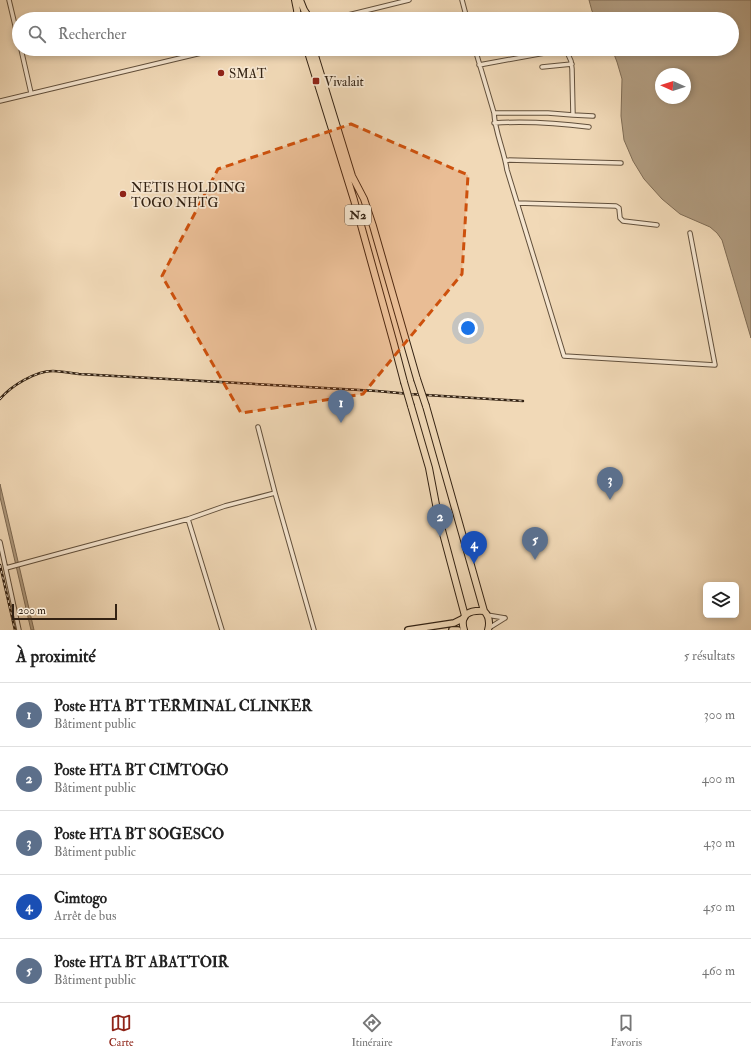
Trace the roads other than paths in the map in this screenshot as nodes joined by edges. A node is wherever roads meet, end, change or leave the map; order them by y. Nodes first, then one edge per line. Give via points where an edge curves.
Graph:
1 (9, 0) edge
2 (295, 0) edge
3 (300, 0) edge
4 (409, 0) edge
5 (462, 0) edge
6 (297, 12) edge
7 (306, 12) edge
8 (360, 12) edge
9 (465, 12) edge
10 (12, 13) edge
11 (23, 56) edge
12 (190, 56) edge
13 (309, 56) edge
14 (315, 56) edge
15 (477, 56) edge
16 (528, 56) edge
17 (569, 56) edge
18 (572, 64) junction
19 (479, 65) junction
20 (542, 67) dead end
21 (31, 93) junction
22 (0, 101) edge
23 (494, 113) junction
24 (573, 115) junction
25 (592, 116) dead end
26 (494, 123) junction
27 (589, 127) dead end
28 (505, 160) junction
29 (621, 163) dead end
30 (517, 203) junction
31 (657, 225) dead end
32 (690, 233) dead end
33 (258, 427) dead end
34 (275, 493) junction
35 (188, 519) junction
36 (0, 542) edge
37 (6, 568) junction
38 (485, 613) junction
39 (465, 617) junction
40 (19, 630) edge
41 (222, 630) edge
42 (314, 630) edge
43 (408, 630) edge
44 (452, 630) edge
45 (458, 630) edge
46 (464, 630) edge
47 (488, 630) edge

1 - 10 street
2 - 6 highway
3 - 7 highway
4 - 8 street
5 - 9 street
11 - 21 street
12 - 21 street
13 - 39 highway, N2, bridge via 354,200 429,468 438,515
14 - 38 highway, N2, bridge via 352,176 372,222
15 - 19 street
16 - 19 street
17 - 18 street
18 - 20 street
18 - 24 street
19 - 23 street
21 - 22 street
23 - 24 street
23 - 26 street
24 - 25 street
26 - 27 street via 534,122
26 - 28 street
28 - 29 street
28 - 30 street
30 - 31 street via 616,206 623,221
30 - 32 street via 564,356 716,365
33 - 34 street
34 - 35 street
34 - 42 street
35 - 37 street
35 - 41 street
36 - 37 street
37 - 40 street
38 - 39 highway via 474,610
38 - 47 highway, N2 via 489,621
38 - 47 street via 505,618
39 - 43 main road via 457,622
39 - 46 highway, N2
44 - 45 main road

